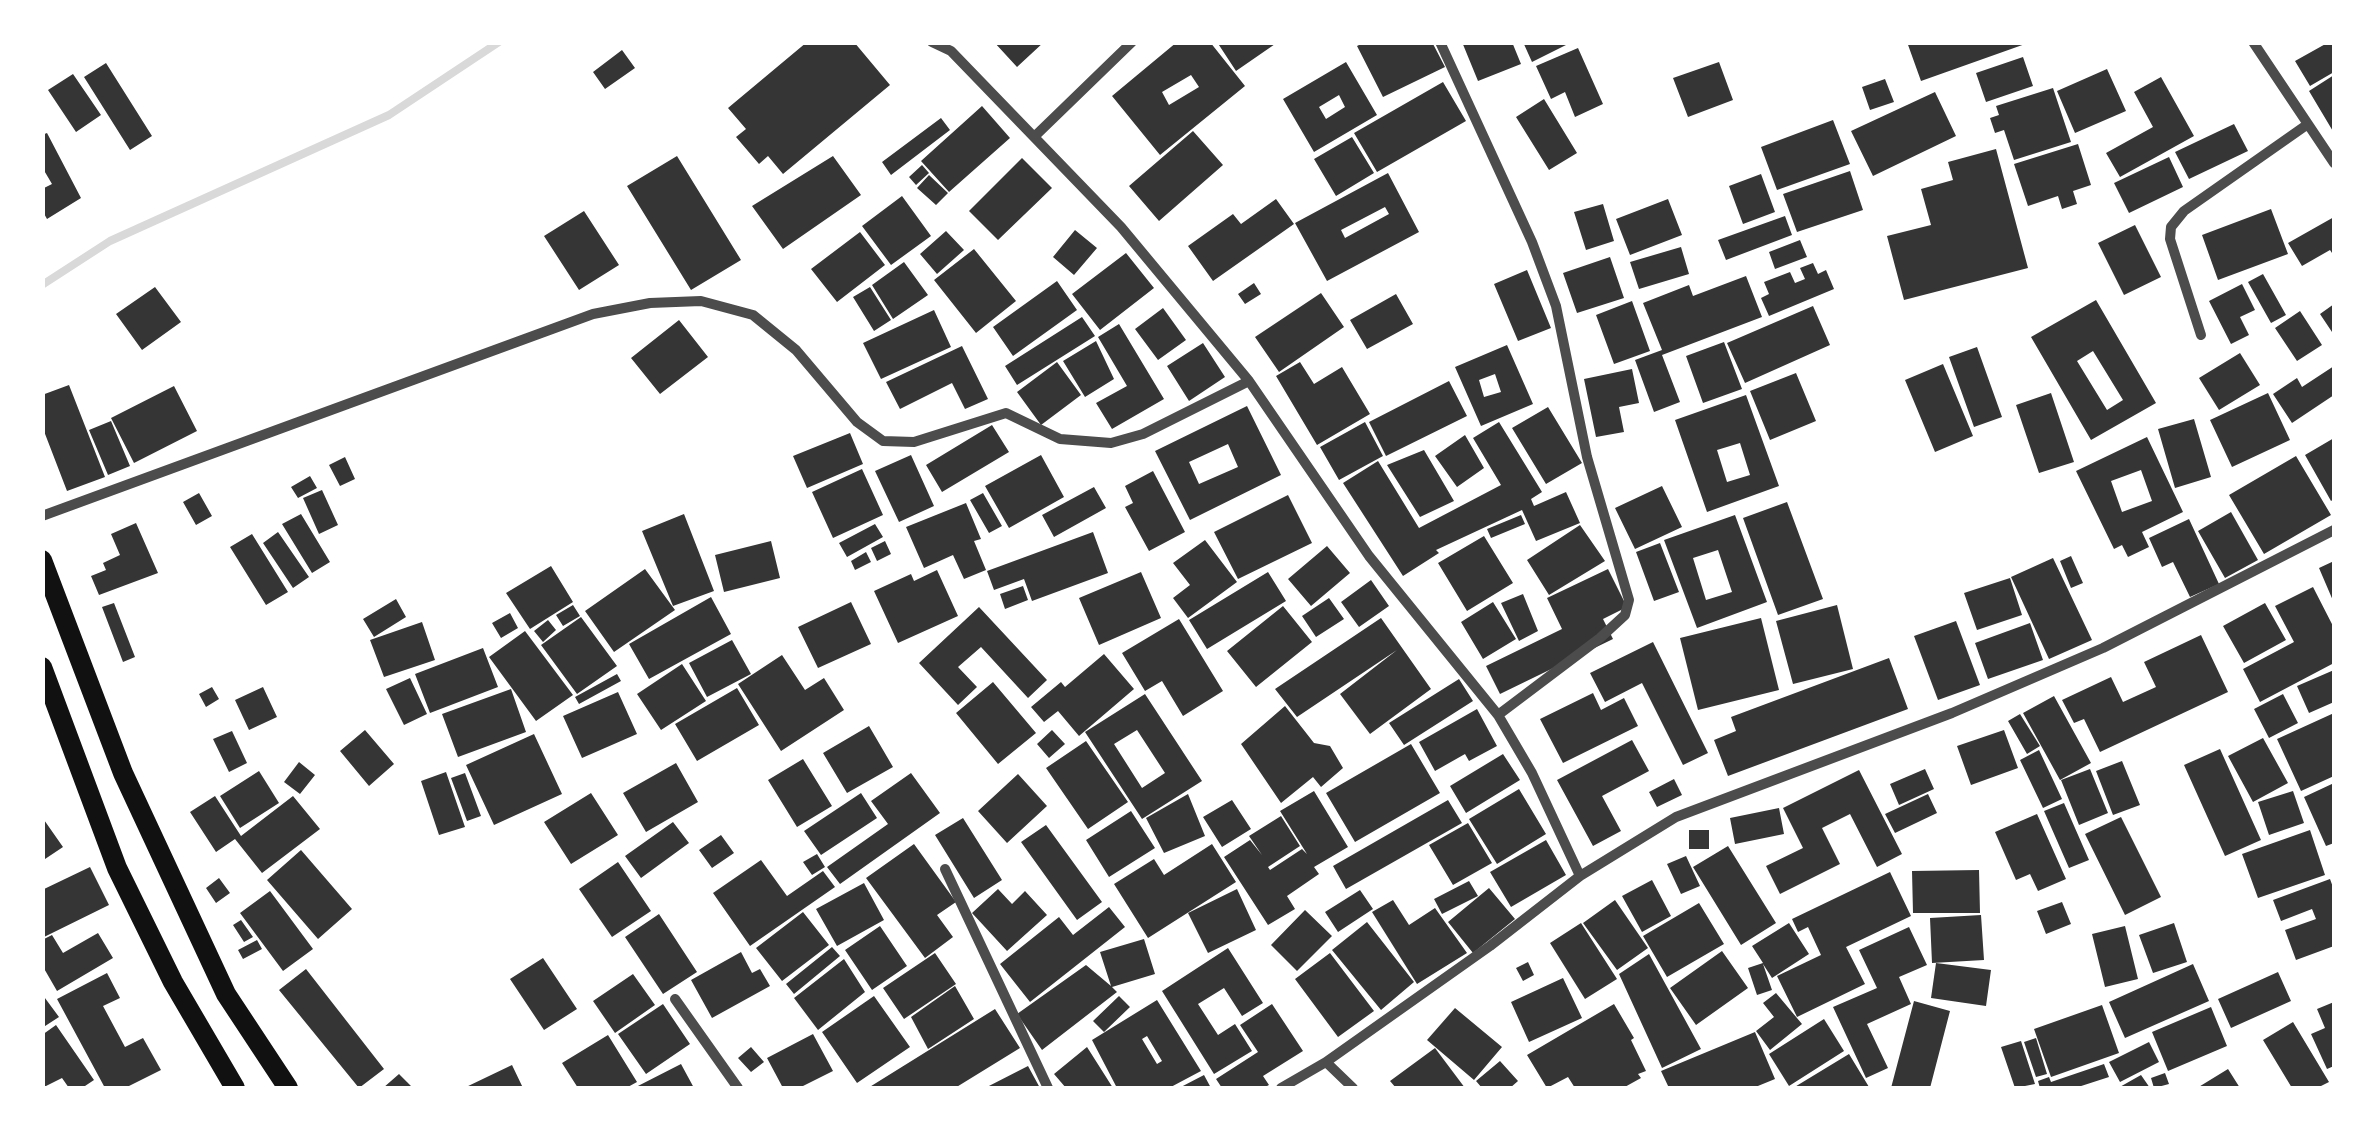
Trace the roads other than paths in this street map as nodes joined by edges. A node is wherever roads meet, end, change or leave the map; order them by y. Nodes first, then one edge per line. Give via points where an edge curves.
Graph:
1 (932, 42) edge
2 (1132, 42) edge
3 (1440, 42) edge
4 (2253, 42) edge
5 (2308, 124) junction
6 (1034, 136) junction
7 (2334, 163) edge
8 (2201, 335) dead end
9 (1250, 381) junction
10 (42, 516) edge
11 (2334, 530) edge
12 (42, 560) edge
13 (42, 667) edge
14 (1498, 714) junction
15 (945, 869) dead end
16 (1580, 876) junction
17 (675, 999) dead end
18 (1326, 1062) junction
19 (235, 1088) edge
20 (288, 1088) edge
21 (738, 1088) edge
22 (1048, 1088) edge
23 (1281, 1088) edge
24 (1353, 1088) edge

1 - 6 street via 951,51
2 - 6 street
3 - 14 street via 1556,306 1587,457 1629,600 1625,615 1600,638
4 - 5 street
5 - 7 street
5 - 8 street via 2184,211 2172,227 2170,239
6 - 9 street
9 - 10 street via 1143,434 1110,443 1060,439 1006,413 914,442 883,442 753,314 701,302 650,303 594,314
9 - 14 street via 1368,556
11 - 16 street via 2103,648 1676,816
12 - 20 main road via 123,773 226,994
13 - 19 main road via 117,868
14 - 16 street
15 - 22 street
16 - 18 street
17 - 21 street
18 - 23 street
18 - 24 street

